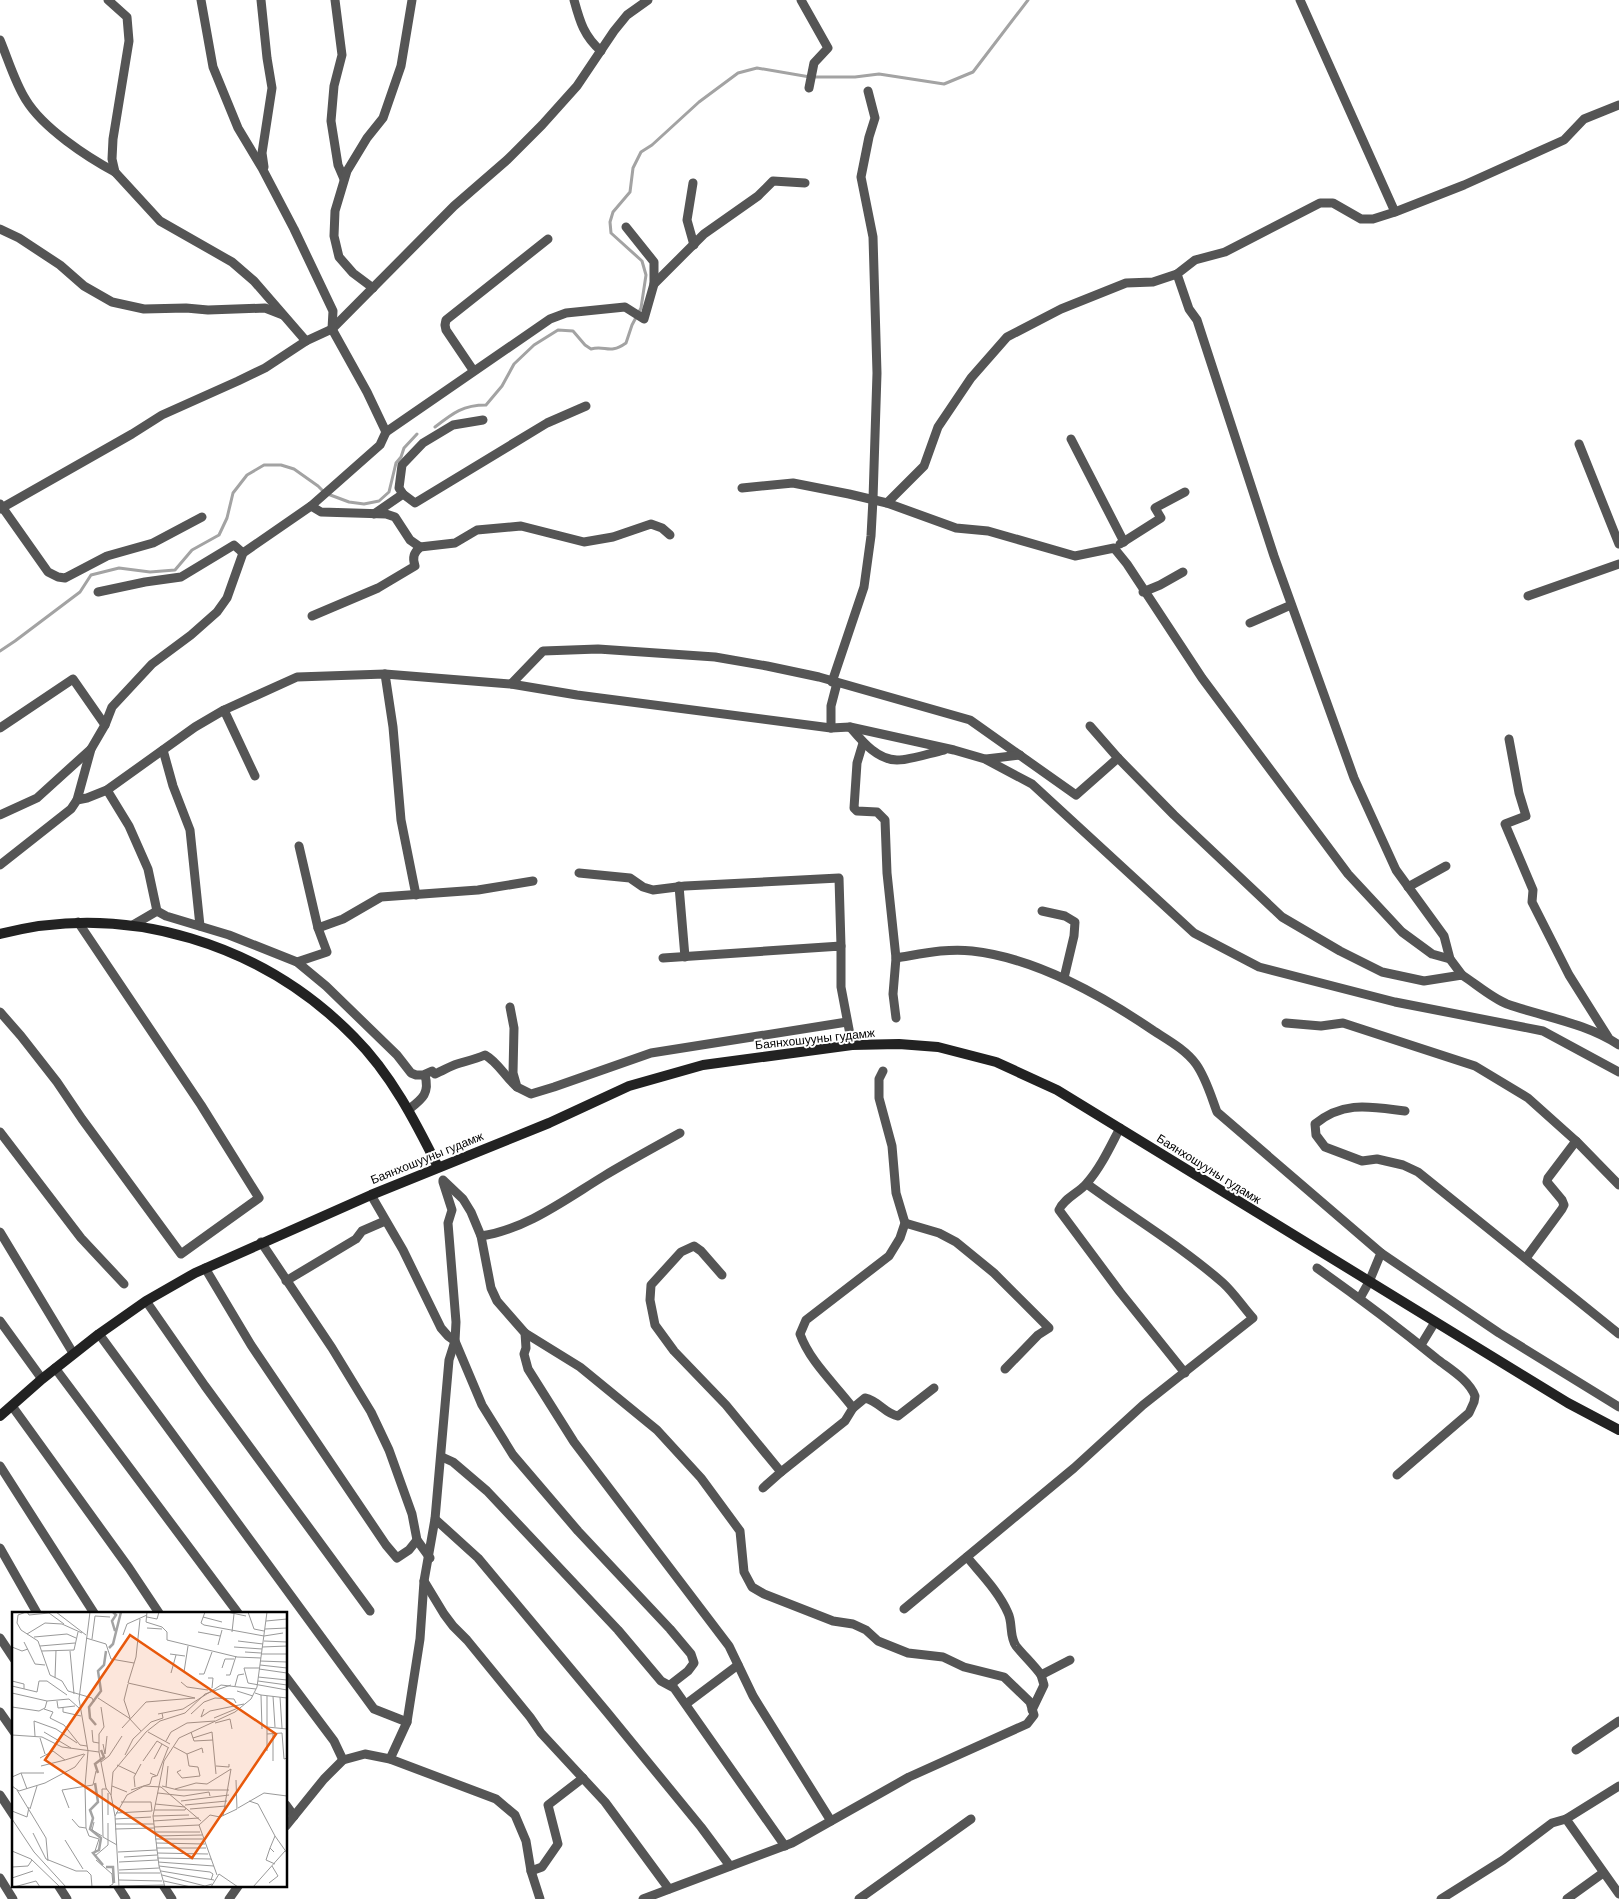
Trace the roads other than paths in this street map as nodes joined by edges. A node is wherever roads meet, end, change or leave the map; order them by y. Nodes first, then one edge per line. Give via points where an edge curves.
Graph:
1 (108, 0) edge
2 (201, 0) edge
3 (261, 0) edge
4 (335, 0) edge
5 (412, 0) edge
6 (574, 0) edge
7 (648, 0) edge
8 (801, 0) edge
9 (1300, 0) edge
10 (0, 40) edge
11 (602, 51) junction
12 (809, 86) dead end
13 (868, 91) dead end
14 (1619, 105) edge
15 (115, 172) junction
16 (265, 172) junction
17 (344, 179) junction
18 (693, 183) dead end
19 (804, 183) dead end
20 (1395, 212) junction
21 (626, 227) dead end
22 (0, 229) edge
23 (548, 238) dead end
24 (694, 245) junction
25 (1176, 274) junction
26 (654, 284) junction
27 (373, 288) junction
28 (286, 316) junction
29 (332, 329) junction
30 (306, 341) junction
31 (473, 370) junction
32 (586, 406) dead end
33 (483, 420) dead end
34 (386, 432) junction
35 (1071, 440) dead end
36 (1579, 444) dead end
37 (742, 488) dead end
38 (1185, 492) dead end
39 (403, 494) junction
40 (873, 498) junction
41 (887, 502) junction
42 (314, 503) junction
43 (1, 507) edge
44 (374, 514) junction
45 (202, 517) dead end
46 (670, 536) dead end
47 (1124, 542) junction
48 (1619, 544) edge
49 (420, 546) junction
50 (1114, 548) junction
51 (243, 553) junction
52 (1619, 564) edge
53 (1183, 572) dead end
54 (98, 592) dead end
55 (1143, 592) junction
56 (1528, 596) dead end
57 (1291, 605) junction
58 (312, 616) dead end
59 (1250, 623) dead end
60 (385, 674) junction
61 (834, 682) junction
62 (511, 684) junction
63 (224, 710) junction
64 (105, 725) junction
65 (1090, 726) dead end
66 (850, 727) junction
67 (0, 728) edge
68 (831, 728) junction
69 (1510, 739) dead end
70 (863, 743) junction
71 (91, 749) junction
72 (949, 749) junction
73 (163, 750) junction
74 (1020, 755) junction
75 (1118, 758) junction
76 (985, 759) junction
77 (255, 776) dead end
78 (107, 790) junction
79 (78, 800) junction
80 (0, 815) edge
81 (299, 846) dead end
82 (0, 865) edge
83 (1446, 866) dead end
84 (579, 873) dead end
85 (533, 881) dead end
86 (679, 886) junction
87 (1408, 886) junction
88 (416, 894) junction
89 (157, 911) junction
90 (1042, 911) dead end
91 (78, 922) junction
92 (133, 924) junction
93 (200, 926) junction
94 (318, 928) junction
95 (0, 934) edge
96 (841, 946) junction
97 (685, 957) junction
98 (663, 958) dead end
99 (896, 958) junction
100 (1450, 960) junction
101 (297, 962) junction
102 (1462, 975) junction
103 (1064, 978) junction
104 (510, 1007) dead end
105 (0, 1012) edge
106 (896, 1018) dead end
107 (847, 1022) junction
108 (1286, 1022) dead end
109 (1608, 1037) junction
110 (852, 1045) junction
111 (1619, 1045) edge
112 (883, 1071) dead end
113 (1619, 1072) edge
114 (426, 1075) junction
115 (517, 1087) junction
116 (408, 1110) junction
117 (1406, 1111) dead end
118 (1120, 1128) junction
119 (0, 1132) edge
120 (680, 1133) dead end
121 (1576, 1141) junction
122 (438, 1167) junction
123 (442, 1180) junction
124 (1087, 1184) junction
125 (1619, 1185) edge
126 (371, 1195) junction
127 (385, 1221) junction
128 (906, 1223) junction
129 (0, 1232) edge
130 (481, 1236) junction
131 (262, 1242) junction
132 (1382, 1253) junction
133 (1526, 1258) junction
134 (205, 1268) junction
135 (1317, 1268) dead end
136 (722, 1275) dead end
137 (286, 1281) junction
138 (1369, 1282) junction
139 (124, 1284) dead end
140 (1360, 1298) junction
141 (146, 1301) junction
142 (0, 1321) edge
143 (1435, 1322) junction
144 (525, 1332) junction
145 (99, 1334) junction
146 (1619, 1334) edge
147 (455, 1341) junction
148 (1420, 1345) junction
149 (73, 1353) junction
150 (55, 1368) junction
151 (1005, 1369) dead end
152 (1185, 1373) junction
153 (42, 1379) junction
154 (934, 1388) dead end
155 (12, 1406) junction
156 (1619, 1407) edge
157 (853, 1408) junction
158 (0, 1416) edge
159 (1619, 1430) edge
160 (442, 1457) junction
161 (0, 1466) edge
162 (781, 1472) junction
163 (1397, 1475) dead end
164 (763, 1488) dead end
165 (436, 1519) junction
166 (417, 1540) junction
167 (0, 1548) edge
168 (967, 1557) junction
169 (430, 1558) junction
170 (424, 1581) junction
171 (904, 1609) dead end
172 (370, 1611) dead end
173 (36, 1612) edge
174 (93, 1612) edge
175 (158, 1612) edge
176 (237, 1612) edge
177 (0, 1638) edge
178 (12, 1656) edge
179 (1070, 1660) dead end
180 (738, 1665) junction
181 (1042, 1675) junction
182 (288, 1680) edge
183 (670, 1685) junction
184 (686, 1704) junction
185 (1032, 1710) junction
186 (0, 1712) edge
187 (1619, 1721) edge
188 (407, 1722) junction
189 (12, 1729) edge
190 (1576, 1750) dead end
191 (343, 1760) junction
192 (390, 1760) junction
193 (583, 1778) junction
194 (1619, 1786) edge
195 (0, 1795) edge
196 (288, 1807) edge
197 (12, 1813) edge
198 (294, 1816) junction
199 (971, 1819) dead end
200 (1566, 1819) junction
201 (831, 1821) junction
202 (288, 1824) edge
203 (785, 1846) junction
204 (730, 1866) junction
205 (532, 1871) junction
206 (1603, 1874) junction
207 (0, 1878) edge
208 (59, 1886) edge
209 (118, 1886) edge
210 (164, 1886) edge
211 (238, 1886) edge
212 (669, 1889) junction
213 (1619, 1894) edge
214 (13, 1899) edge
215 (67, 1899) edge
216 (126, 1899) edge
217 (172, 1899) edge
218 (229, 1899) edge
219 (540, 1899) edge
220 (643, 1899) edge
221 (859, 1899) edge
222 (1441, 1899) edge
223 (1568, 1899) edge

1 - 15 street via 127,17 129,41 112,139
2 - 16 street via 213,67 238,128
3 - 16 street via 272,88 262,153
4 - 17 street via 342,55 334,86 331,121 338,165
5 - 17 street via 400,66 382,118
6 - 11 street via 580,24
7 - 11 street via 627,16
8 - 12 street via 828,48 814,63
9 - 20 street
10 - 15 street via 26,100 36,112 88,157
11 - 27 street via 577,86 542,125 454,206
13 - 40 street via 874,118 861,177 873,237 877,373
14 - 20 street via 1584,119 1564,140
15 - 28 street via 160,221 232,262
16 - 29 street via 333,311
17 - 27 street via 334,220 336,249 343,263
18 - 24 street via 687,220
19 - 24 street via 773,181
20 - 25 street via 1374,219 1361,219 1332,203 1320,203 1224,252 1195,260
21 - 26 street via 654,262
22 - 28 street via 20,238 84,286 112,302 144,309 265,308
23 - 31 street via 446,320 446,330
24 - 26 street
25 - 41 street via 1153,282 1126,283 1061,309 1007,337 971,378 938,427 924,466
25 - 57 street via 1188,309 1197,320
26 - 31 street via 644,319 625,307 566,313 550,319
27 - 29 street
28 - 30 street
29 - 30 street
29 - 34 street
30 - 43 street via 265,368 162,415
31 - 34 street
32 - 39 street via 547,423 415,503
33 - 39 street via 453,425 423,443 402,465 399,488
34 - 42 street via 380,445
35 - 47 street
36 - 48 street
37 - 40 street via 793,483
38 - 47 street via 1155,508 1161,518
39 - 44 street
40 - 41 street
40 - 61 street via 864,587
41 - 50 street via 956,528 988,531 1075,556
42 - 44 street via 321,512
42 - 51 street
43 - 45 street via 48,572 65,578 107,556 153,543
44 - 49 street via 395,517 410,540
46 - 49 street via 651,524 613,537 584,542 521,526 477,530 455,543
47 - 50 street
49 - 58 street via 414,553 415,566 378,588
50 - 55 street
51 - 54 street via 234,545 181,577
51 - 64 street via 227,598 217,612 152,664 112,706
52 - 56 street
53 - 55 street
55 - 100 street via 1202,678 1348,874 1402,932 1432,954
57 - 59 street
57 - 87 street via 1354,778 1396,870
60 - 62 street
60 - 63 street via 297,677
60 - 88 street via 401,820
61 - 62 street via 715,657 598,649 543,651
61 - 68 street
61 - 74 street via 970,720
62 - 68 street
63 - 73 street
63 - 77 street
64 - 67 street via 73,678
64 - 71 street
65 - 75 street
66 - 68 street
66 - 70 street
66 - 72 street
69 - 109 street via 1526,816 1505,824 1533,890 1532,902 1569,976
70 - 72 street via 880,755 897,760
70 - 99 street via 857,763 854,808 858,812 877,812 885,820
71 - 79 street
71 - 80 street via 37,798
72 - 76 street
73 - 78 street
73 - 93 street via 190,830
74 - 75 street via 1076,795
74 - 76 street
75 - 102 street via 1282,918 1382,972 1424,981
76 - 113 street via 1032,784 1194,933 1259,967 1395,1002 1543,1031
78 - 79 street
78 - 89 street via 129,826 148,869
79 - 82 street
81 - 94 street
83 - 87 street
84 - 86 street via 630,878 653,890
85 - 88 street via 478,890
86 - 96 street via 839,878
86 - 97 street
87 - 100 street via 1444,936
88 - 94 street via 381,897 343,919
89 - 92 street
89 - 93 street
90 - 103 street via 1065,916 1075,922
91 - 92 main road
91 - 95 main road
91 - 105 street via 259,1198 181,1254 57,1082
92 - 116 main road via 179,934 224,949 292,984 325,1008 355,1038
93 - 101 street
94 - 101 street via 327,952
96 - 97 street
96 - 107 street via 840,987
97 - 98 street
99 - 103 street via 933,951 971,951 1004,957
99 - 106 street via 893,994
100 - 102 street
101 - 114 street via 326,986 412,1073
102 - 109 street via 1505,1003
103 - 132 street via 1113,1003 1177,1046 1196,1063 1217,1112
104 - 115 street via 514,1028 512,1073
107 - 110 street
107 - 115 street via 651,1053 531,1094
108 - 121 street via 1321,1026 1343,1023 1475,1066 1528,1098
109 - 111 street
110 - 118 main road, Баянхошууны гудамж via 929,1046 996,1062 1057,1090
110 - 122 main road, Баянхошууны гудамж via 703,1066 629,1086
112 - 128 street via 879,1079 879,1098 892,1146 896,1193
114 - 115 street via 485,1055
114 - 116 street via 428,1084 423,1098
116 - 122 main road
117 - 133 street via 1365,1106 1344,1109 1316,1124 1316,1135 1325,1147 1344,1155 1362,1161 1377,1159 1418,1172
118 - 124 street
118 - 138 main road, Баянхошууны гудамж
119 - 139 street via 80,1238
120 - 130 street via 526,1222 494,1235
121 - 125 street
121 - 133 street via 1547,1182 1564,1205
122 - 123 street
122 - 126 main road, Баянхошууны гудамж
123 - 130 street via 463,1199
123 - 147 street via 452,1210 448,1223
124 - 152 street via 1059,1210
124 - 152 street via 1168,1240 1224,1284 1253,1318
126 - 127 street
126 - 131 main road, Баянхошууны гудамж
127 - 137 street via 362,1231 356,1238
127 - 147 street via 403,1250 441,1328
128 - 151 street via 956,1242 994,1273 1049,1328
128 - 157 street via 889,1256 806,1320 800,1334 809,1355
129 - 149 street
130 - 144 street via 494,1294
131 - 134 main road, Баянхошууны гудамж
131 - 137 street
132 - 138 street
132 - 156 street via 1500,1333
133 - 146 street
134 - 141 main road, Баянхошууны гудамж
134 - 166 street via 251,1345 386,1545 397,1558
135 - 140 street
136 - 162 street via 694,1246 681,1252 651,1285 654,1325 674,1351 726,1404
137 - 166 street via 371,1412 389,1450 412,1514
138 - 140 street
138 - 143 main road, Баянхошууны гудамж
140 - 148 street
141 - 145 main road, Баянхошууны гудамж
141 - 172 street
142 - 153 street
143 - 148 street
143 - 159 main road, Баянхошууны гудамж via 1568,1403
144 - 180 street via 524,1354 528,1369 574,1442 729,1646
144 - 185 street via 580,1367 657,1430 702,1478 740,1530 744,1572 752,1587 834,1621 853,1624 878,1641 908,1653 943,1657 964,1667 1004,1677 1030,1702
145 - 149 main road, Баянхошууны гудамж
145 - 188 street via 374,1709
147 - 160 street via 449,1360
147 - 183 street via 482,1404 513,1454 578,1532 691,1654 692,1667
148 - 163 street via 1469,1385 1476,1396 1469,1413
149 - 150 main road, Баянхошууны гудамж
150 - 153 main road, Баянхошууны гудамж
150 - 176 street
152 - 168 street via 1143,1405 1074,1468
153 - 155 main road, Баянхошууны гудамж
154 - 157 street via 898,1416 865,1398
155 - 158 main road, Баянхошууны гудамж
155 - 175 street
157 - 162 street via 846,1421
160 - 165 street
160 - 183 street via 453,1462 487,1491 661,1680
161 - 174 street
162 - 164 street
165 - 169 street
165 - 204 street via 484,1565 613,1718
166 - 169 street
167 - 173 street
168 - 171 street
168 - 181 street via 1002,1599 1016,1645
169 - 170 street
170 - 188 street via 420,1638
170 - 193 street via 444,1614 540,1733
177 - 178 street
179 - 181 street
180 - 184 street
180 - 201 street via 753,1696
181 - 185 street via 1044,1686
182 - 191 street via 334,1741
183 - 184 street
184 - 203 street
185 - 201 street via 1034,1715 1027,1724 909,1777
186 - 189 street
187 - 190 street
188 - 192 street
191 - 192 street via 365,1754
191 - 198 street
192 - 205 street via 496,1799 515,1815 526,1841
193 - 205 street via 548,1805 558,1844 542,1867
193 - 212 street via 605,1802
194 - 200 street
195 - 197 street
196 - 198 street
198 - 202 street
199 - 221 street
200 - 206 street
200 - 222 street via 1552,1823 1503,1860
201 - 203 street
203 - 204 street
204 - 212 street
205 - 219 street
206 - 213 street
206 - 223 street
207 - 214 street
208 - 215 street
209 - 216 street
210 - 217 street
211 - 218 street
212 - 220 street

